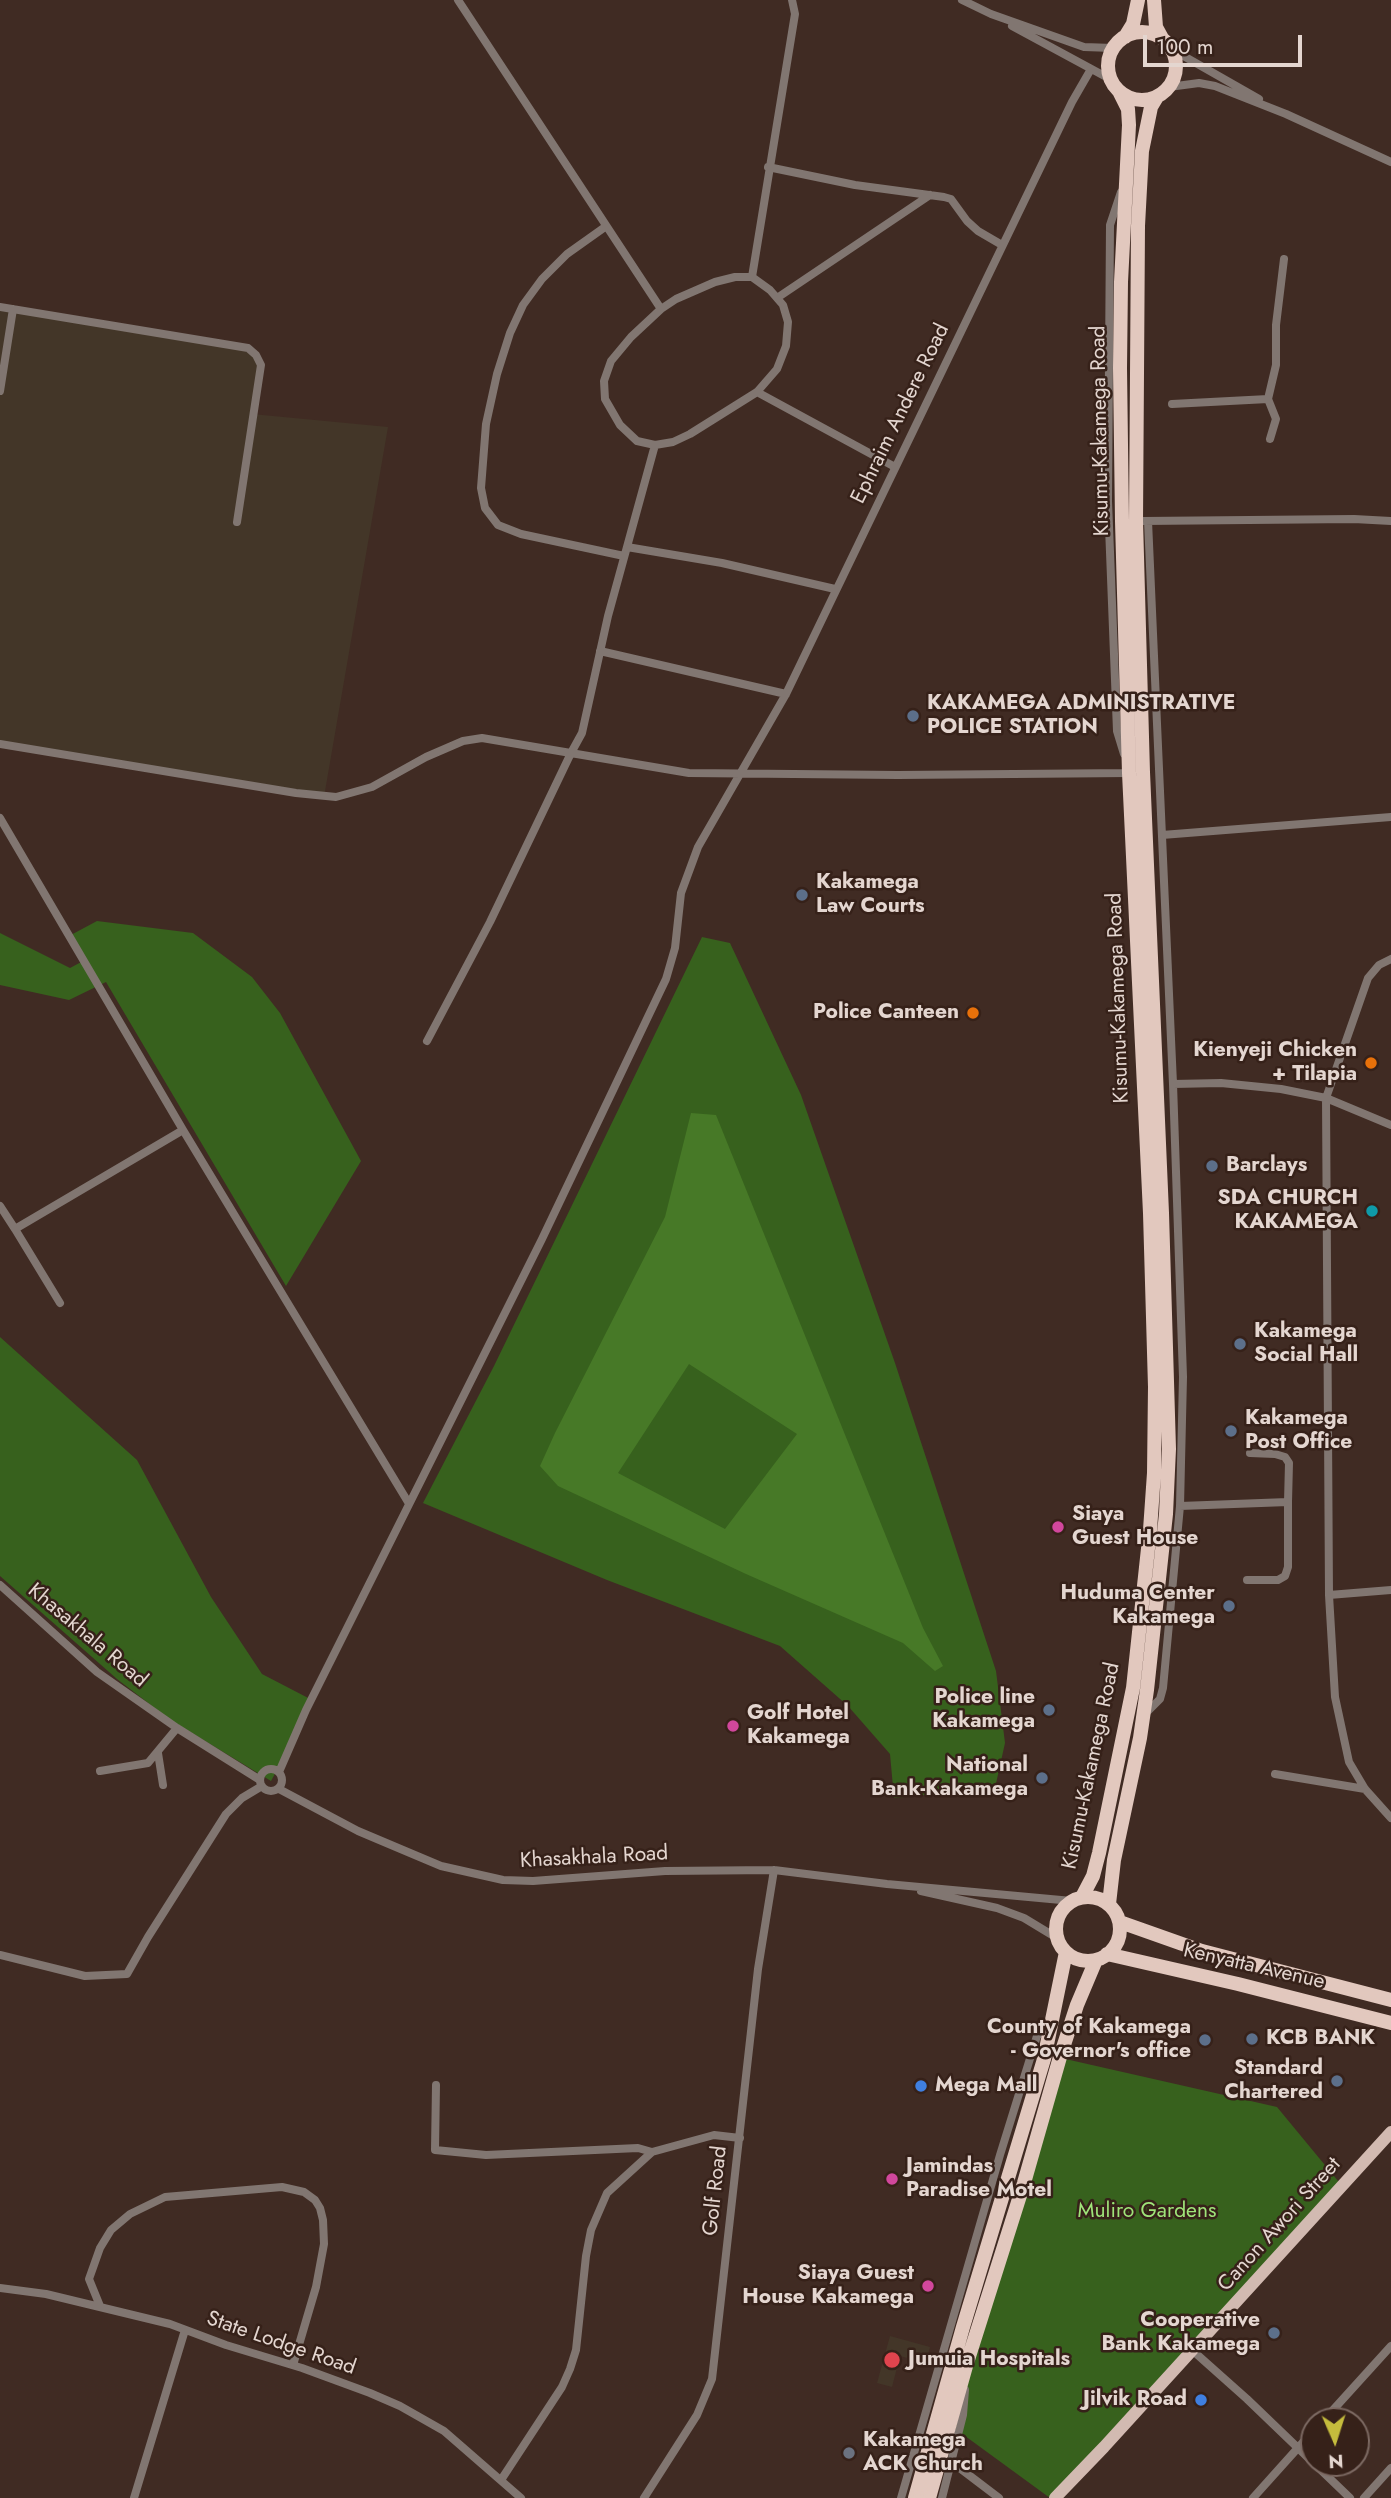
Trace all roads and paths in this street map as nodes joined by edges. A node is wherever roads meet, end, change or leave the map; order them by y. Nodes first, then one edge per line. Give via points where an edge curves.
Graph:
1 (458, 0) edge
2 (792, 0) edge
3 (962, 0) edge
4 (1138, 0) edge
5 (1154, 0) edge
6 (991, 14) junction
7 (1125, 37) junction
8 (1162, 38) junction
9 (1113, 48) junction
10 (1173, 50) junction
11 (1091, 69) junction
12 (1110, 79) junction
13 (1169, 88) junction
14 (1119, 92) junction
15 (1157, 97) junction
16 (1286, 114) junction
17 (1391, 162) edge
18 (768, 167) junction
19 (930, 195) junction
20 (605, 227) junction
21 (1002, 245) junction
22 (1284, 259) dead end
23 (751, 277) junction
24 (776, 298) junction
25 (0, 307) edge
26 (13, 309) junction
27 (661, 309) junction
28 (0, 391) edge
29 (757, 392) junction
30 (1268, 399) junction
31 (1172, 404) dead end
32 (1270, 439) dead end
33 (655, 445) junction
34 (895, 467) junction
35 (1142, 521) junction
36 (237, 522) dead end
37 (1391, 522) edge
38 (626, 551) junction
39 (835, 589) junction
40 (600, 651) junction
41 (786, 694) junction
42 (0, 744) edge
43 (571, 753) junction
44 (1129, 773) junction
45 (740, 774) junction
46 (1391, 817) edge
47 (0, 818) edge
48 (1162, 835) junction
49 (1391, 959) edge
50 (427, 1041) dead end
51 (1173, 1084) junction
52 (1326, 1098) junction
53 (1391, 1125) edge
54 (184, 1130) junction
55 (1175, 1164) junction
56 (1161, 1192) junction
57 (0, 1206) edge
58 (15, 1228) junction
59 (60, 1303) dead end
60 (1250, 1453) dead end
61 (408, 1502) junction
62 (1288, 1502) junction
63 (1180, 1506) junction
64 (1247, 1580) dead end
65 (0, 1585) edge
66 (1391, 1590) edge
67 (1329, 1595) junction
68 (1144, 1715) junction
69 (177, 1728) junction
70 (158, 1753) junction
71 (100, 1771) dead end
72 (279, 1772) junction
73 (1275, 1774) dead end
74 (261, 1783) junction
75 (163, 1785) dead end
76 (279, 1789) junction
77 (1365, 1790) junction
78 (1391, 1818) edge
79 (774, 1870) junction
80 (887, 1884) junction
81 (1077, 1899) junction
82 (1109, 1904) junction
83 (1120, 1922) junction
84 (1057, 1938) junction
85 (1202, 1951) junction
86 (1066, 1952) junction
87 (0, 1955) edge
88 (1101, 1957) junction
89 (1195, 1974) junction
90 (1391, 2000) edge
91 (1052, 2022) junction
92 (1391, 2023) edge
93 (436, 2085) dead end
94 (1391, 2132) edge
95 (740, 2138) junction
96 (652, 2152) junction
97 (0, 2287) edge
98 (100, 2306) junction
99 (185, 2330) junction
100 (1391, 2346) edge
101 (1192, 2350) junction
102 (293, 2365) junction
103 (966, 2366) junction
104 (1336, 2407) edge
105 (1300, 2445) edge
106 (1297, 2448) junction
107 (953, 2463) junction
108 (1391, 2468) edge
109 (501, 2480) junction
110 (945, 2496) edge
111 (134, 2498) edge
112 (521, 2498) edge
113 (644, 2498) edge
114 (901, 2498) edge
115 (915, 2498) edge
116 (929, 2498) edge
117 (999, 2498) edge
118 (1055, 2498) edge
119 (1253, 2498) edge
120 (1350, 2498) edge
121 (1364, 2498) edge

1 - 20 street
2 - 18 street via 795,14
3 - 6 street
4 - 7 highway
5 - 8 highway via 1156,27
6 - 9 street via 1084,47
6 - 11 street
7 - 8 highway via 1148,32
7 - 9 highway
8 - 10 highway
9 - 12 highway via 1108,63
10 - 13 highway via 1176,73
10 - 16 street
11 - 12 street
11 - 21 street, Ephraim Andere Road
12 - 14 highway
13 - 15 highway
13 - 16 street via 1199,83 1214,86
14 - 15 highway via 1133,99
14 - 44 highway, Kisumu-Kakamega Road via 1128,109 1120,368
15 - 35 highway, Kisumu-Kakamega Road via 1148,115 1142,151 1138,226
16 - 17 street
18 - 19 street
18 - 23 street
19 - 21 street via 951,200 978,231
19 - 24 street
20 - 27 street
20 - 38 street via 567,254 523,305 497,374 486,424 481,488 485,508 498,525 521,534
21 - 34 street, Ephraim Andere Road
22 - 30 street via 1276,365
23 - 24 street
23 - 27 street via 715,282
24 - 29 street via 788,322 786,346 777,369
25 - 26 street
26 - 28 street
26 - 36 street via 248,348 256,355 261,365
27 - 33 street via 611,361 604,381 605,399 620,425 637,441
29 - 33 street via 690,434
29 - 34 street
30 - 31 street
30 - 32 street via 1276,419
33 - 38 street
34 - 39 street, Ephraim Andere Road
35 - 37 street
35 - 48 street
35 - 56 highway, Kisumu-Kakamega Road via 1143,772
38 - 39 street via 722,564
38 - 40 street
39 - 41 street, Ephraim Andere Road
40 - 41 street
40 - 43 street via 582,733
41 - 45 street, Ephraim Andere Road
42 - 43 street via 336,797 372,787 463,741 501,740
43 - 45 street via 689,773
43 - 50 street
44 - 45 street
44 - 81 highway, Kisumu-Kakamega Road via 1150,1213 1154,1473 1133,1688 1093,1877
45 - 61 street, Ephraim Andere Road via 687,873 666,979 542,1239
46 - 48 street
47 - 54 street
48 - 51 street
49 - 52 street via 1368,978
51 - 52 street via 1221,1083
51 - 55 street
52 - 53 street
52 - 67 street
54 - 58 street
54 - 61 street
55 - 56 street
55 - 63 street via 1183,1377
56 - 68 highway, Kisumu-Kakamega Road via 1169,1449
57 - 58 street
58 - 59 street
60 - 62 street via 1285,1457 1289,1463
61 - 72 street, Ephraim Andere Road
62 - 63 street
62 - 64 street via 1285,1576
63 - 68 street via 1163,1688 1160,1699
65 - 69 street, Khasakhala Road via 97,1672
66 - 67 street
67 - 77 street via 1342,1739
68 - 82 highway, Kisumu-Kakamega Road
69 - 70 street
69 - 74 street, Khasakhala Road
70 - 71 street via 148,1763
70 - 75 street
72 - 74 street via 266,1771
72 - 76 street via 283,1779
73 - 77 street
74 - 76 street via 267,1791
74 - 87 street via 226,1814 127,1974 85,1976
76 - 79 street, Khasakhala Road via 428,1861 503,1880
77 - 78 street
79 - 80 street, Khasakhala Road
79 - 95 street, Golf Road
80 - 81 street
80 - 84 street via 997,1908
81 - 82 highway via 1091,1897
81 - 84 highway via 1063,1907 1055,1927
82 - 83 highway
83 - 85 highway, Kenyatta Avenue
83 - 88 highway via 1118,1940
84 - 86 highway
85 - 89 highway
85 - 90 highway, Kenyatta Avenue
86 - 88 highway via 1080,1960
86 - 91 highway
88 - 89 highway, Kenyatta Avenue
88 - 103 highway via 1073,2018
89 - 92 highway, Kenyatta Avenue
91 - 114 street via 1037,2036
91 - 115 highway
93 - 96 street via 435,2150 486,2155 638,2148
94 - 101 main road, Canon Awori Street
95 - 96 street via 714,2136
95 - 113 street, Golf Road via 712,2379 697,2415
96 - 109 street via 607,2193 591,2230 570,2369
97 - 98 street, State Lodge Road
98 - 99 street, State Lodge Road
98 - 102 street via 89,2279 111,2230 130,2214 165,2197 282,2187 303,2192 320,2208 324,2244
99 - 102 street, State Lodge Road
99 - 111 street
100 - 104 street
101 - 106 street
101 - 118 main road, Canon Awori Street
102 - 109 street, State Lodge Road via 424,2418
103 - 107 street via 963,2415
103 - 116 highway
105 - 106 street
106 - 119 street
106 - 120 street
107 - 110 street
107 - 117 street
108 - 121 street
109 - 112 street, State Lodge Road

